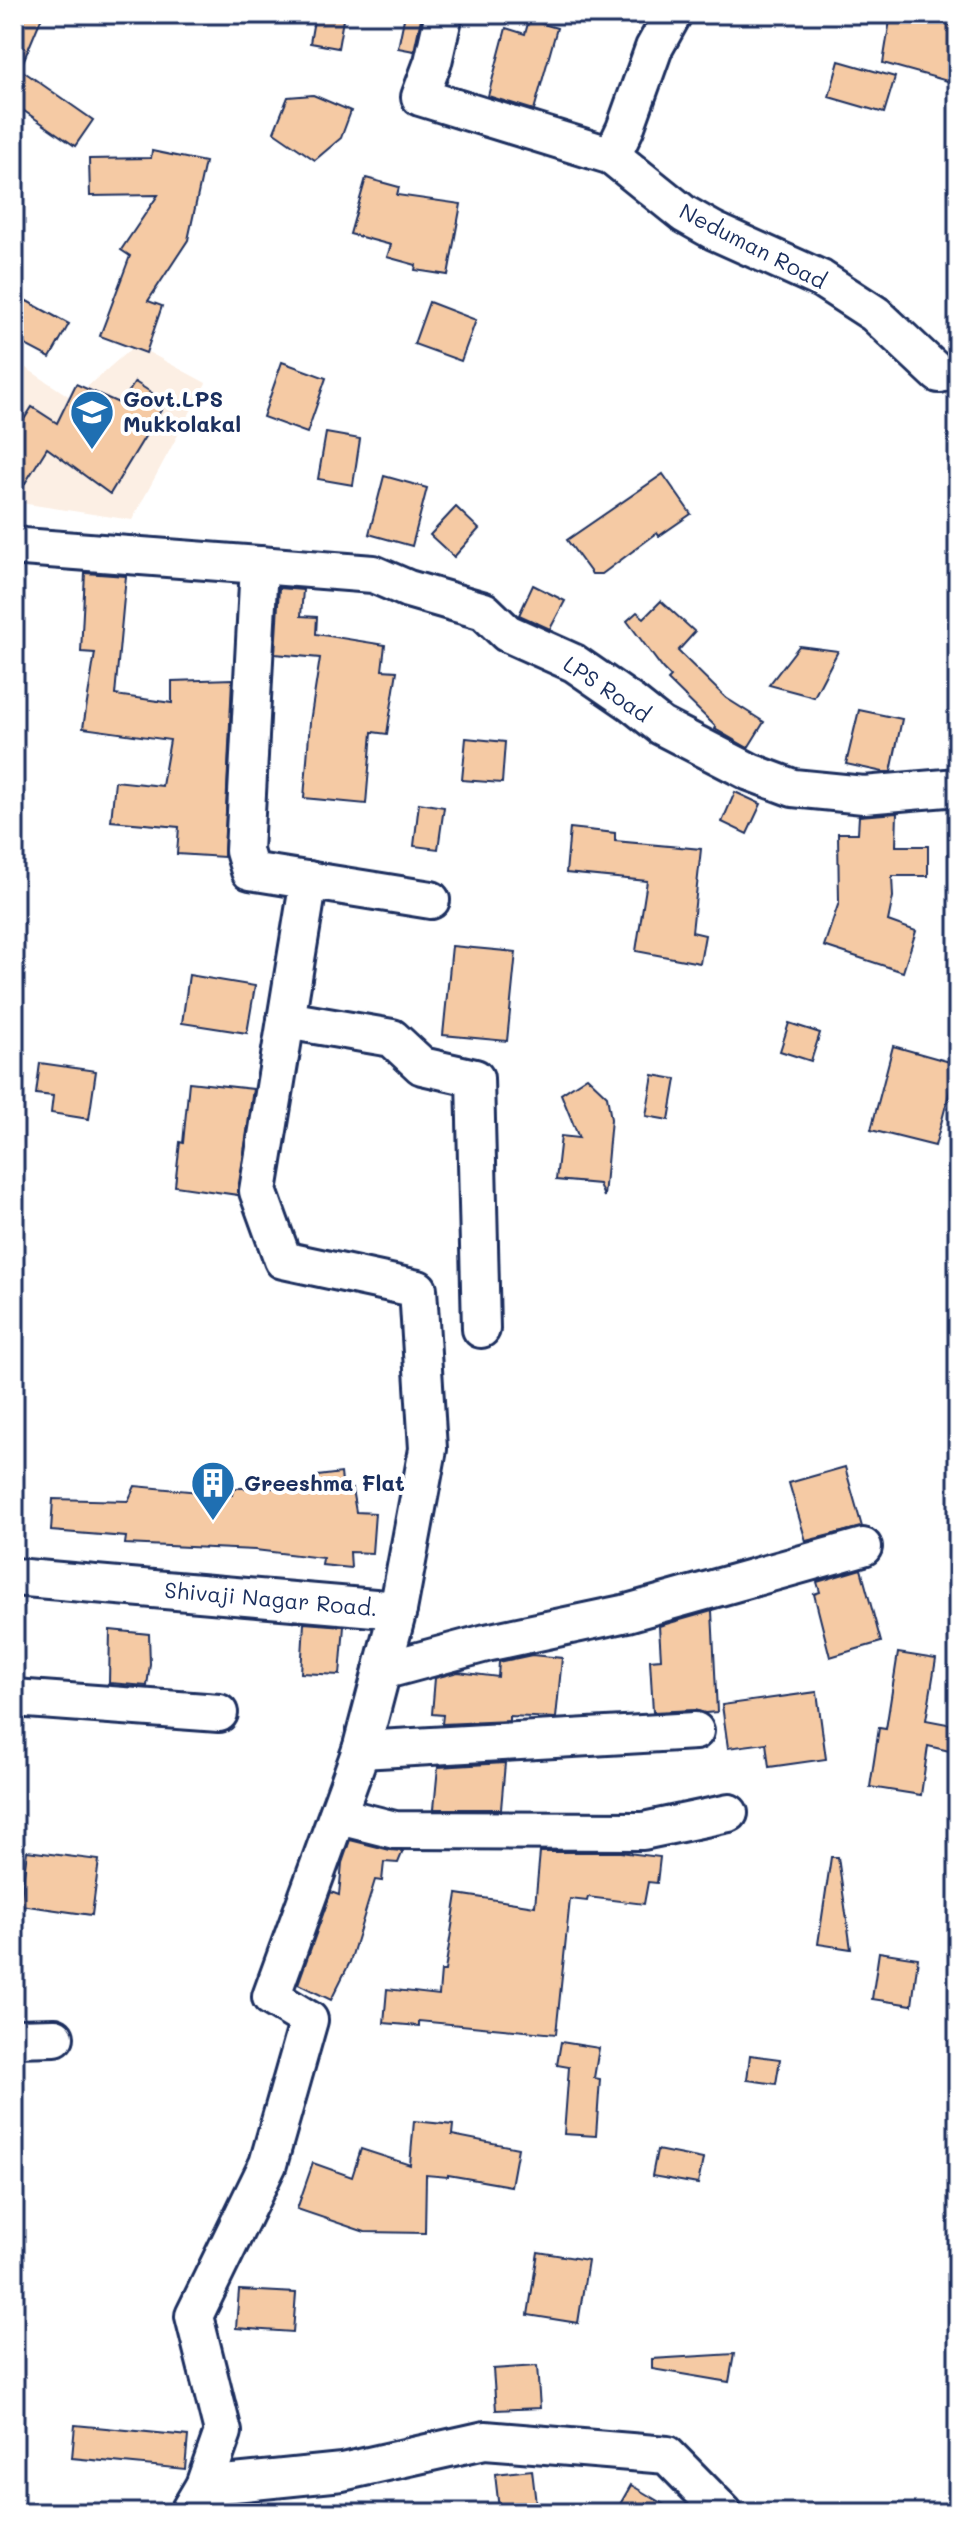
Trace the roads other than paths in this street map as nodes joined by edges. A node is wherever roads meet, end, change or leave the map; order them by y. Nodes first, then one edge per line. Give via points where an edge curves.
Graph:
1 (444, 14) edge
2 (673, 14) edge
3 (612, 156) junction
4 (939, 374) dead end
5 (14, 544) edge
6 (259, 565) junction
7 (958, 787) edge
8 (309, 880) junction
9 (431, 900) dead end
10 (286, 1020) junction
11 (481, 1329) dead end
12 (863, 1547) dead end
13 (14, 1577) edge
14 (398, 1610) junction
15 (382, 1671) junction
16 (14, 1698) edge
17 (219, 1713) dead end
18 (695, 1731) dead end
19 (361, 1750) junction
20 (729, 1813) dead end
21 (339, 1816) junction
22 (55, 2037) dead end
23 (14, 2038) edge
24 (196, 2499) edge
25 (724, 2513) edge

1 - 3 street via 420,97
2 - 3 street via 654,48
3 - 4 street, Neduman Road via 684,214 821,279 875,314
5 - 6 street, LPS Road
6 - 7 street, LPS Road via 373,574 484,611 507,633 574,663 661,726 793,788 864,795
6 - 8 street via 244,851 250,871
8 - 9 street
8 - 10 street, Shivaji Nagar Road.
10 - 11 street via 392,1038 422,1066 475,1078
10 - 14 street, Shivaji Nagar Road. via 258,1191 283,1260 418,1289 428,1449
12 - 15 street via 627,1613
13 - 14 street, Shivaji Nagar Road.
14 - 15 street
15 - 19 street
16 - 17 street
18 - 19 street
19 - 21 street
20 - 21 street via 643,1831 395,1830
21 - 24 street via 271,1997 309,2020 268,2164 194,2316 223,2432
22 - 23 street
24 - 25 street via 485,2440 667,2455

